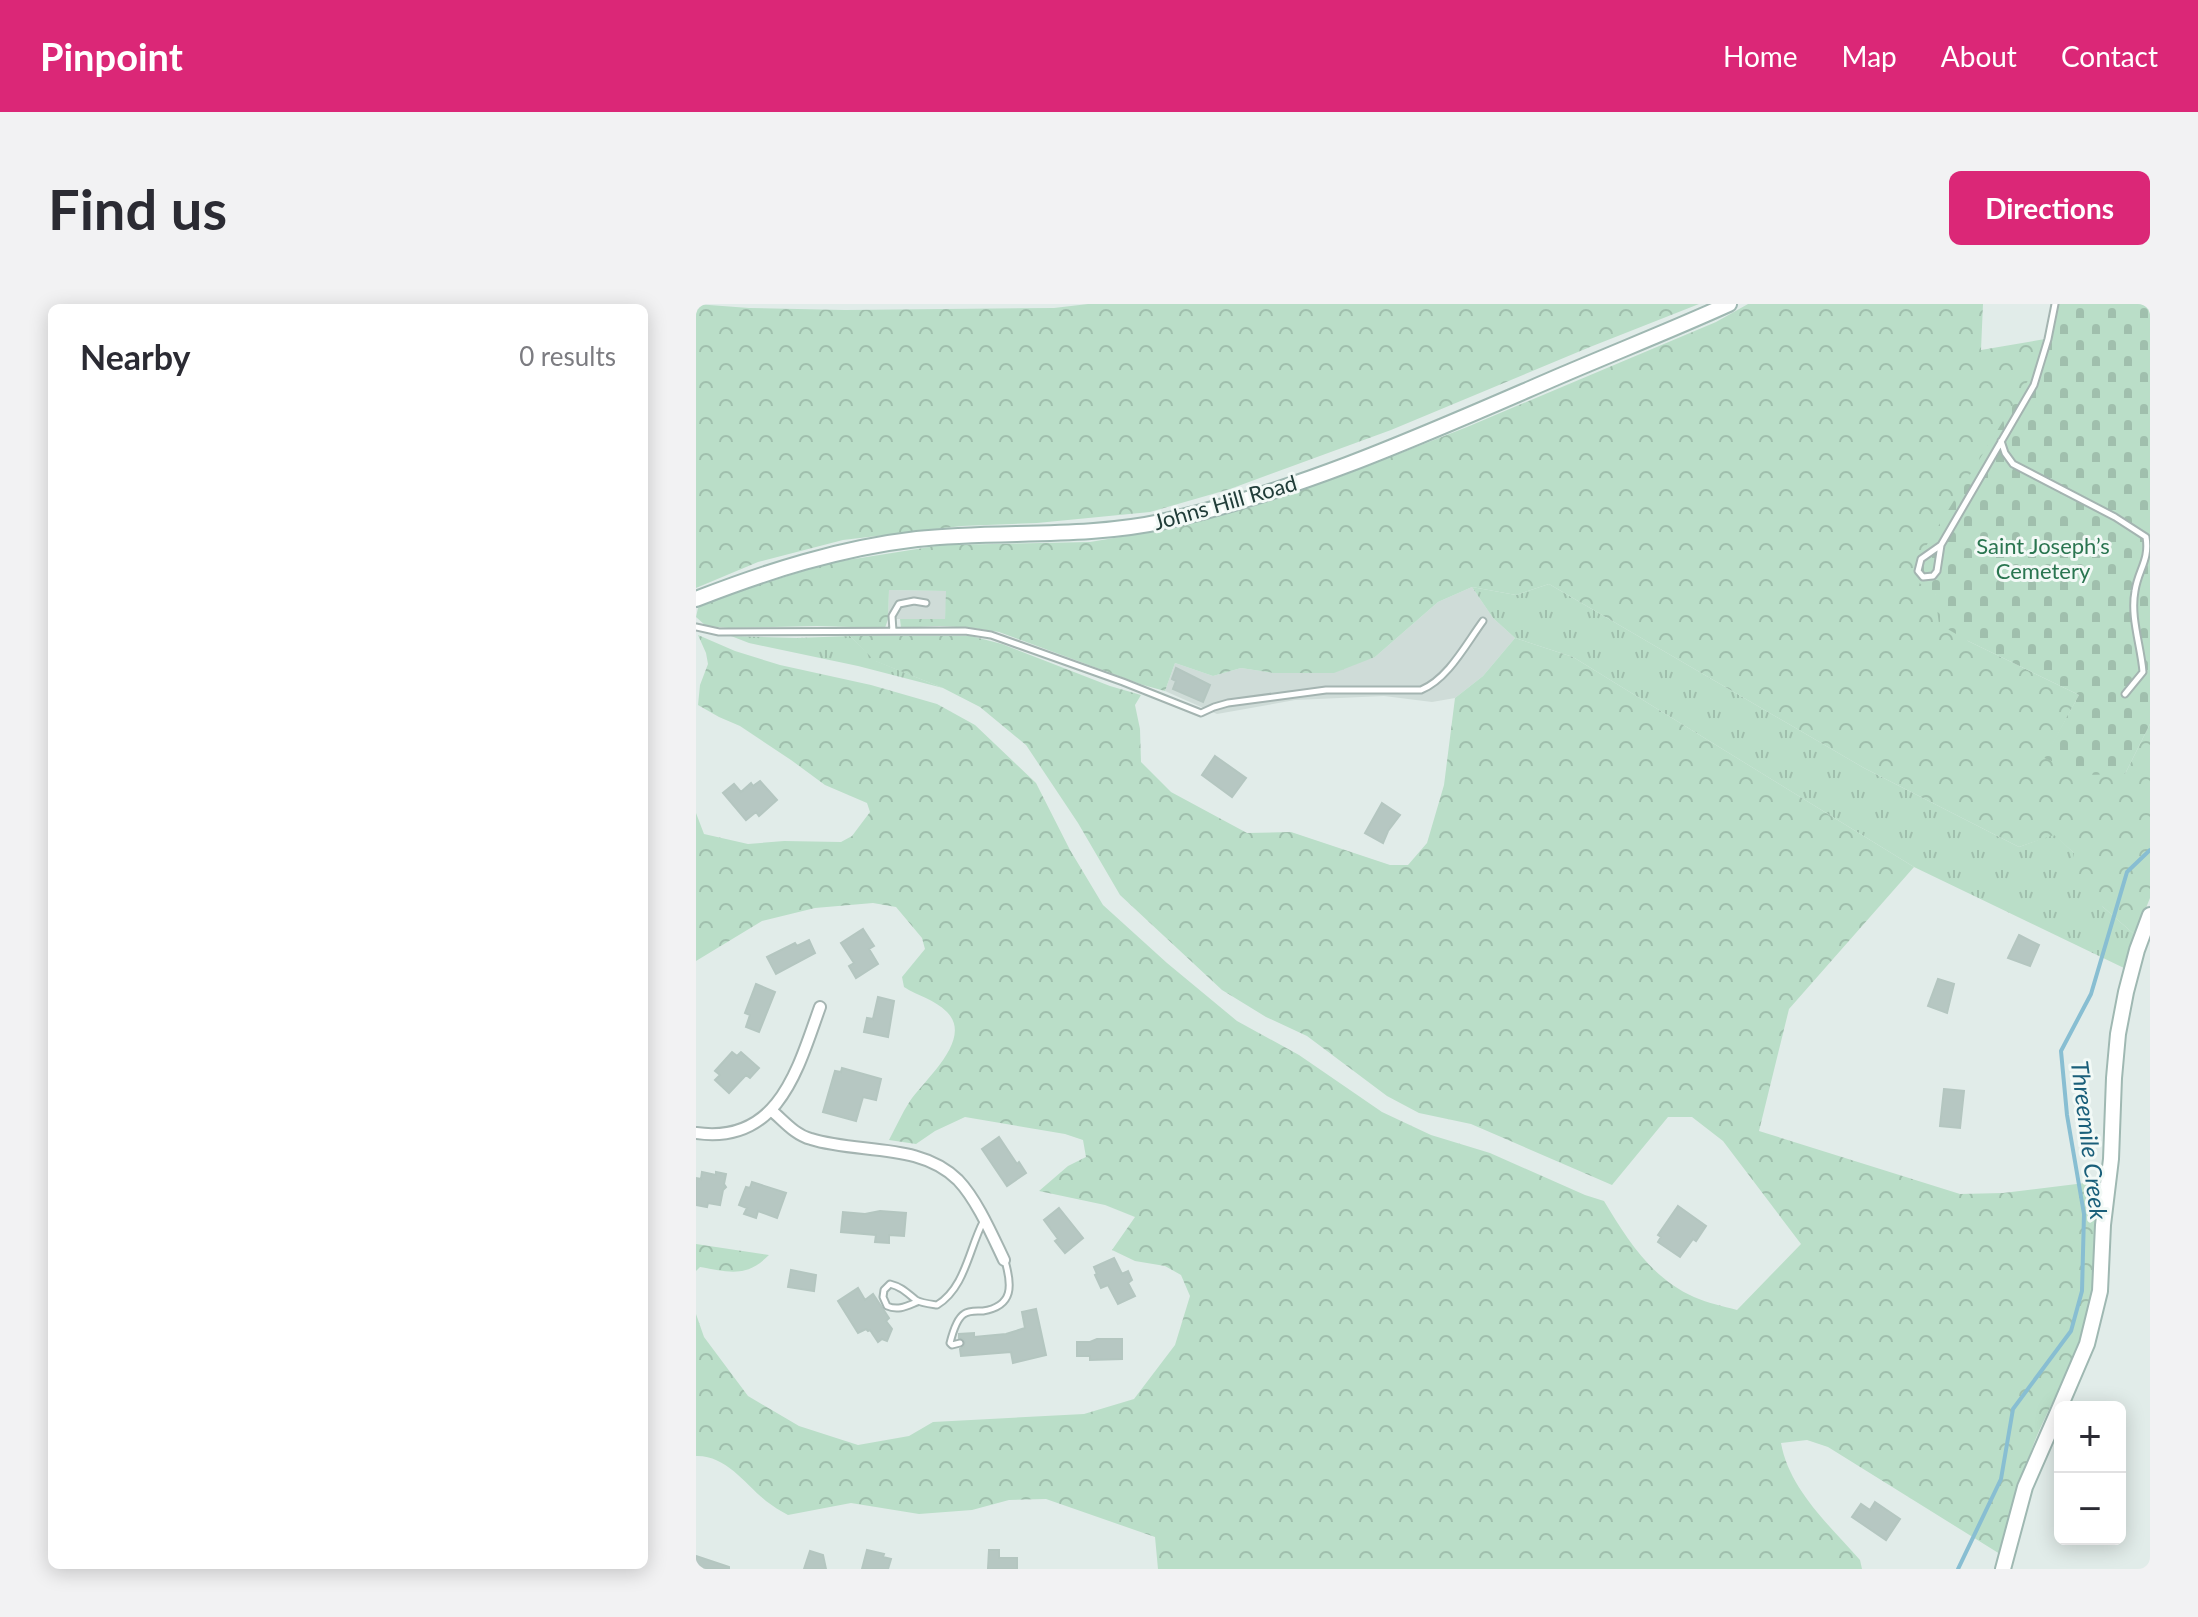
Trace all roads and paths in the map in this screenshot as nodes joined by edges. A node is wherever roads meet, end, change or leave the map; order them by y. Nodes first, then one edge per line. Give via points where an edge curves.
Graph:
1 (1729, 304) edge
2 (2055, 304) edge
3 (2001, 441) junction
4 (1941, 545) junction
5 (696, 599) edge
6 (926, 603) dead end
7 (1483, 621) dead end
8 (696, 627) edge
9 (893, 631) junction
10 (2125, 694) dead end
11 (2150, 915) edge
12 (2145, 942) edge
13 (820, 1007) dead end
14 (772, 1111) junction
15 (696, 1133) edge
16 (984, 1221) junction
17 (1004, 1260) joint
18 (917, 1302) junction
19 (960, 1343) dead end
20 (2063, 1401) edge
21 (2054, 1421) edge
22 (2003, 1569) edge

1 - 5 main road, Johns Hill Road via 1455,423 1270,493 1113,529 967,535 873,546 785,566
2 - 3 lane via 2037,376
3 - 4 lane
3 - 10 lane via 2013,464 2146,537 2149,554 2134,605 2143,672
4 - 4 lane via 1921,559 1918,571 1923,577 1937,571
6 - 9 lane via 899,604 892,616
7 - 9 lane via 1433,685 1421,690 1326,690 1228,703 1201,713 991,635
8 - 9 lane via 719,632
11 - 12 main road
12 - 20 main road via 2126,992 2118,1034 2100,1291 2087,1344
13 - 14 street via 791,1085
14 - 15 street via 729,1133
14 - 16 street via 812,1140 910,1155 937,1165 957,1179
16 - 17 street
16 - 18 lane via 946,1300 937,1305
17 - 19 lane via 1007,1297 992,1309 963,1314 950,1343
18 - 18 lane via 896,1285 884,1290 892,1308
21 - 22 main road via 2025,1487

